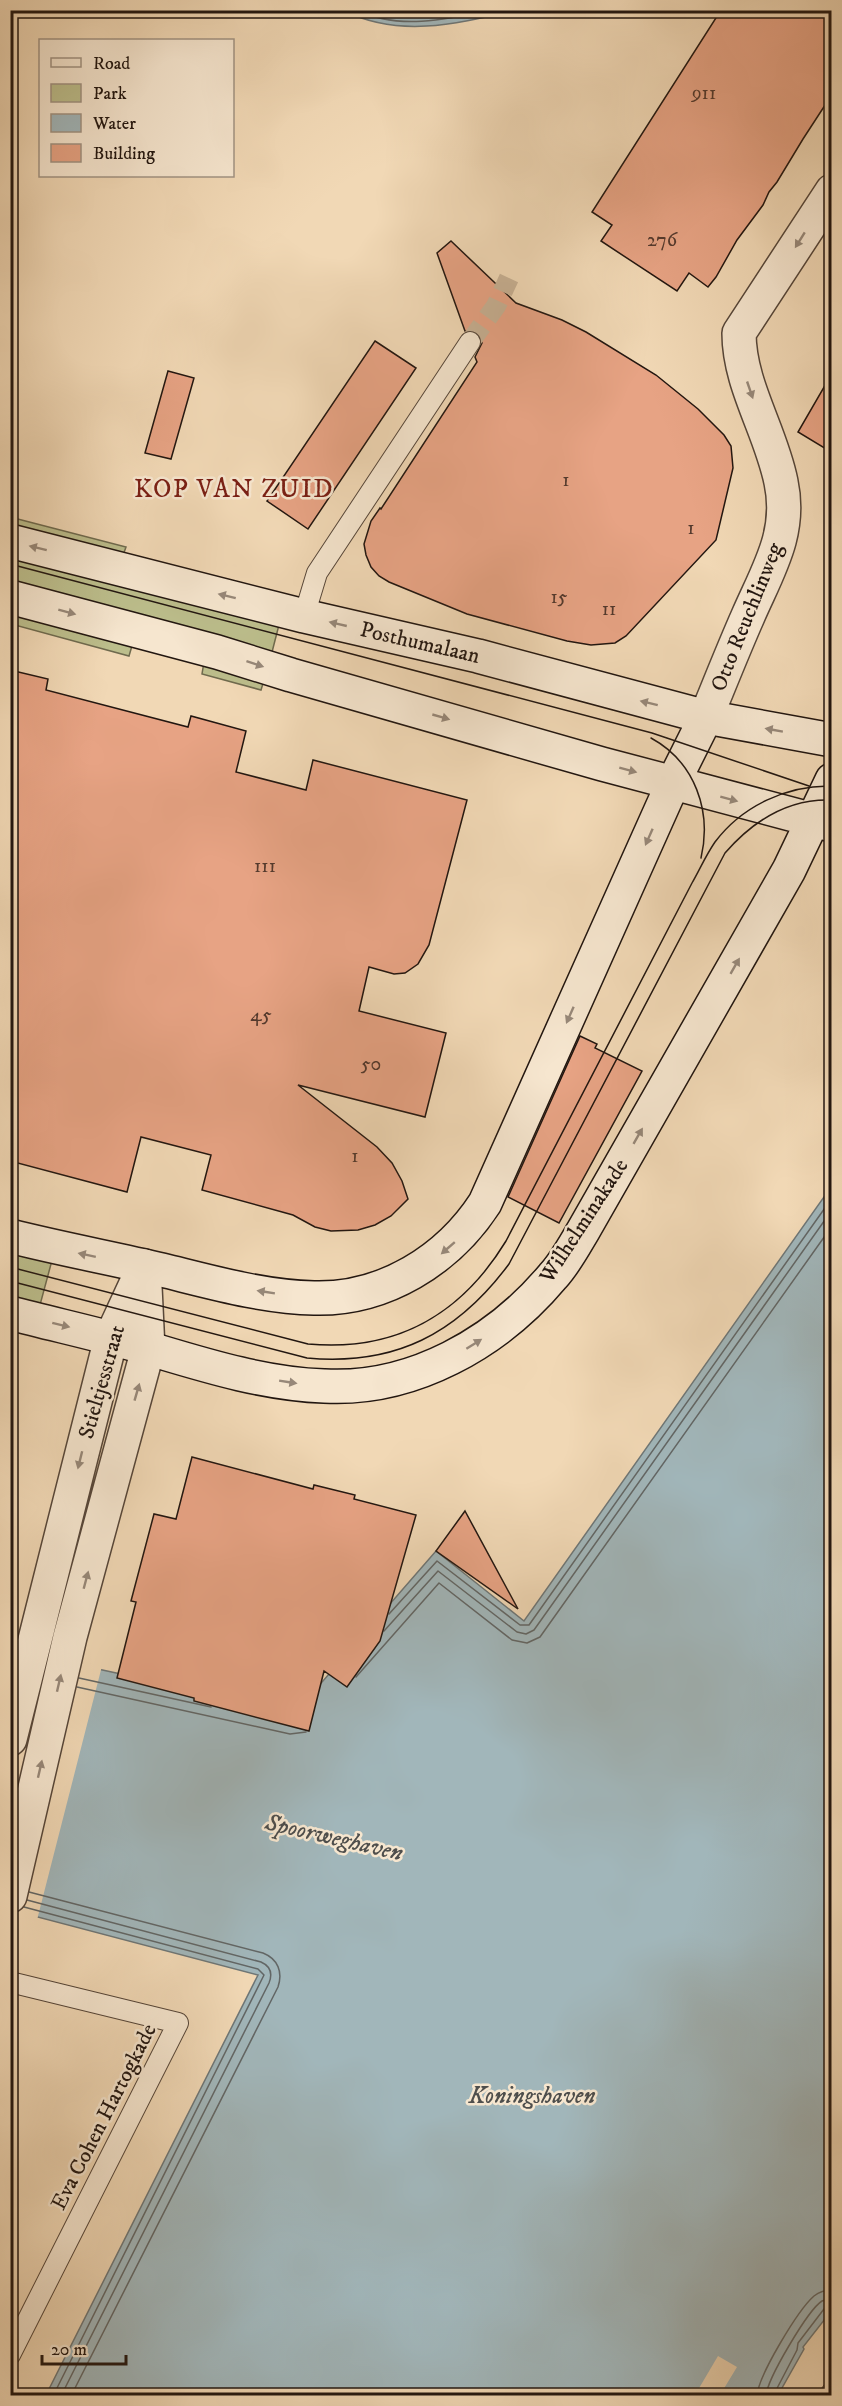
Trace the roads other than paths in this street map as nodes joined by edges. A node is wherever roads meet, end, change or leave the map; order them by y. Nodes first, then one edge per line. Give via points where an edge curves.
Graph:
1 (831, 190) edge
2 (470, 342) tunnel mouth
3 (10, 541) edge
4 (10, 597) edge
5 (304, 616) junction
6 (706, 717) junction
7 (831, 740) edge
8 (831, 780) edge
9 (673, 783) junction
10 (822, 823) edge
11 (10, 1236) edge
12 (144, 1266) junction
13 (10, 1313) edge
14 (111, 1338) junction
15 (148, 1349) junction
16 (10, 1739) edge
17 (10, 1896) edge
18 (10, 1982) edge
19 (10, 2355) edge

1 -> 6 main road, Otto Reuchlinweg via 739,333 745,374 781,480 785,510 776,553
2 - 5 street via 317,573
5 -> 3 main road, Posthumalaan
4 -> 9 main road
6 -> 5 main road, Posthumalaan via 478,656
7 -> 6 main road, Posthumalaan
6 - 9 main road
8 - 10 main road, Wilhelminakade
9 -> 10 main road
9 -> 12 main road via 485,1203 450,1246 397,1280 366,1292 330,1298 254,1290
15 -> 10 main road, Wilhelminakade via 256,1376 343,1387 387,1382 414,1374 454,1356 503,1324 554,1276 583,1231 789,870
12 -> 11 main road
12 - 14 main road, Stieltjesstraat
12 - 15 main road, Stieltjesstraat
13 -> 14 main road, Wilhelminakade
14 - 15 main road, Wilhelminakade
14 -> 16 main road, Stieltjesstraat
17 -> 15 main road, Stieltjesstraat via 70,1637
18 - 19 street, Eva Cohen Hartogkade via 178,2023

